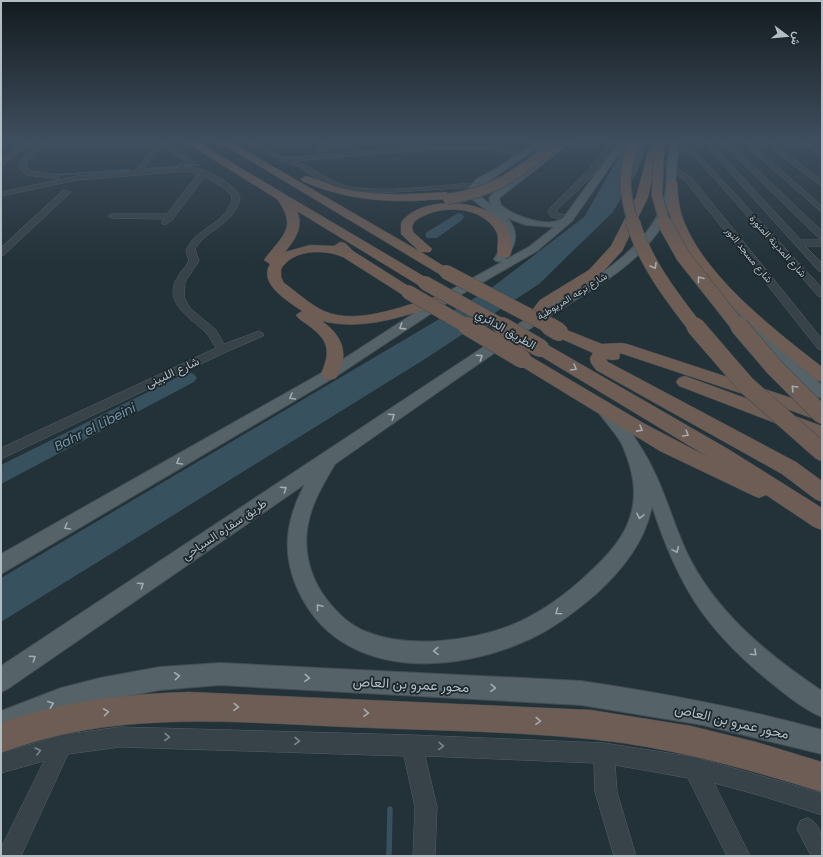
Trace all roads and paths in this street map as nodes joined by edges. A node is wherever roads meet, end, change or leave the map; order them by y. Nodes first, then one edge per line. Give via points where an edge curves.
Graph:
1 (59, 181) edge
2 (198, 181) edge
3 (216, 181) edge
4 (256, 181) edge
5 (290, 181) edge
6 (310, 181) edge
7 (326, 181) edge
8 (482, 181) edge
9 (506, 181) edge
10 (514, 181) edge
11 (582, 181) edge
12 (594, 181) edge
13 (625, 181) edge
14 (646, 181) edge
15 (659, 181) edge
16 (671, 181) edge
17 (672, 181) edge
18 (690, 181) edge
19 (720, 181) edge
20 (741, 181) edge
21 (765, 181) edge
22 (789, 181) edge
23 (475, 185) junction
24 (1, 190) edge
25 (15, 190) junction
26 (67, 192) dead end
27 (498, 193) junction
28 (1, 194) edge
29 (280, 195) junction
30 (447, 197) junction
31 (789, 205) junction
32 (819, 207) edge
33 (112, 216) dead end
34 (322, 221) junction
35 (565, 221) junction
36 (407, 234) junction
37 (822, 236) edge
38 (797, 243) junction
39 (822, 243) edge
40 (1, 253) edge
41 (348, 254) junction
42 (504, 254) junction
43 (822, 269) edge
44 (442, 270) junction
45 (486, 276) junction
46 (822, 294) edge
47 (714, 297) junction
48 (446, 298) junction
49 (531, 322) junction
50 (258, 334) dead end
51 (822, 346) edge
52 (222, 349) junction
53 (601, 350) junction
54 (330, 374) junction
55 (822, 376) edge
56 (447, 379) joint
57 (822, 393) edge
58 (605, 410) junction
59 (822, 415) edge
60 (822, 434) edge
61 (633, 451) junction
62 (822, 452) edge
63 (1, 454) edge
64 (330, 457) junction
65 (822, 493) edge
66 (802, 507) junction
67 (822, 520) edge
68 (1, 565) edge
69 (1, 680) edge
70 (822, 705) edge
71 (1, 723) edge
72 (1, 738) edge
73 (822, 742) edge
74 (62, 745) junction
75 (412, 745) junction
76 (604, 753) junction
77 (1, 763) edge
78 (694, 767) junction
79 (822, 777) edge
80 (822, 804) edge
81 (808, 829) dead end
82 (822, 853) edge
83 (9, 856) edge
84 (424, 856) edge
85 (624, 856) edge
86 (739, 856) edge

1 - 25 street
2 - 33 street via 167,220
3 - 52 street via 232,190 236,196 236,203 218,225 192,246 190,252 194,261 180,282 178,293 186,310 211,331
4 - 29 highway, الطريق الدائري
5 - 44 highway, الطريق الدائري
6 - 30 highway via 344,192 388,198
7 - 23 street via 333,185 358,190 378,191
8 - 23 main road
9 - 30 highway, bridge via 500,186 474,196
10 - 27 main road
11 - 35 street via 552,211
12 - 35 main road
13 -> 62 highway, bridge via 631,218 643,245 662,280 692,325 737,376
14 - 49 highway via 631,221 610,256 583,281 545,303
47 -> 15 highway, bridge via 674,240 662,217 658,197
16 - 49 main road, شارع ترعه المريوطية via 662,217 630,255 594,284
17 - 55 highway via 672,200 676,215 694,250 709,271 753,318
18 - 51 street, شارع مسجد النور
19 - 46 street, شارع المدينة المنورة
20 - 38 street
21 - 31 street
22 - 32 street
23 - 27 main road via 481,191
23 - 42 main road via 475,197 495,212 509,228 511,240
24 - 25 street
25 - 28 street
26 - 40 street
27 - 35 main road via 494,198 495,204 516,219 538,224
29 - 34 highway, الطريق الدائري
29 - 54 highway via 290,209 294,225 288,242 265,269 265,284 273,294 331,337 337,347 337,353
30 - 36 highway via 406,215 401,223
31 - 32 street
31 - 37 street
34 - 41 highway
34 -> 66 highway, الطريق الدائري, bridge via 721,455
35 - 45 main road via 533,249
36 - 42 highway via 408,221 420,213 441,207 468,209 485,215 498,226 505,240
36 - 44 highway via 430,254
38 - 39 street
38 - 43 street
41 - 48 highway via 328,248 292,253 276,264 272,271 273,278 278,285 317,313 335,319 368,319
41 - 58 highway, bridge
42 - 45 main road
44 - 53 highway, الطريق الدائري, bridge via 559,332
45 - 48 main road
47 - 57 main road, bridge via 743,316 797,373
59 -> 47 highway, bridge via 748,338
48 -> 54 main road
56 -> 49 main road, شارع ترعه المريوطية
50 - 52 street, شارع اللبينى
52 - 63 street, شارع اللبينى
53 - 59 highway via 612,347 625,349
53 - 60 highway, الطريق الدائري
53 - 65 highway via 598,361 602,366 789,468
54 -> 68 main road
64 -> 56 main road, طريق سقاره السياحى
58 - 61 main road
58 -> 66 highway via 712,469
61 -> 64 main road via 639,465 644,491 640,520 625,552 612,566 572,602 540,624 494,642 436,651 391,649 370,645 348,634 330,620 305,584 296,544 298,525 303,507
61 -> 70 main road via 650,478 684,566 709,606 789,684
69 -> 64 main road, طريق سقاره السياحى
66 - 67 highway, الطريق الدائري
71 -> 73 main road, محور عمرو بن العاص via 61,701 128,684 220,674 581,693 703,713
72 -> 79 highway via 40,724 79,716 182,706 556,722 602,725 676,736 761,757
74 -> 75 street via 147,736
77 -> 74 street
74 - 83 street
75 -> 76 street
75 - 84 street via 426,807
76 - 78 street
76 - 85 street via 608,799
78 - 80 street
78 - 86 street
81 - 82 street

